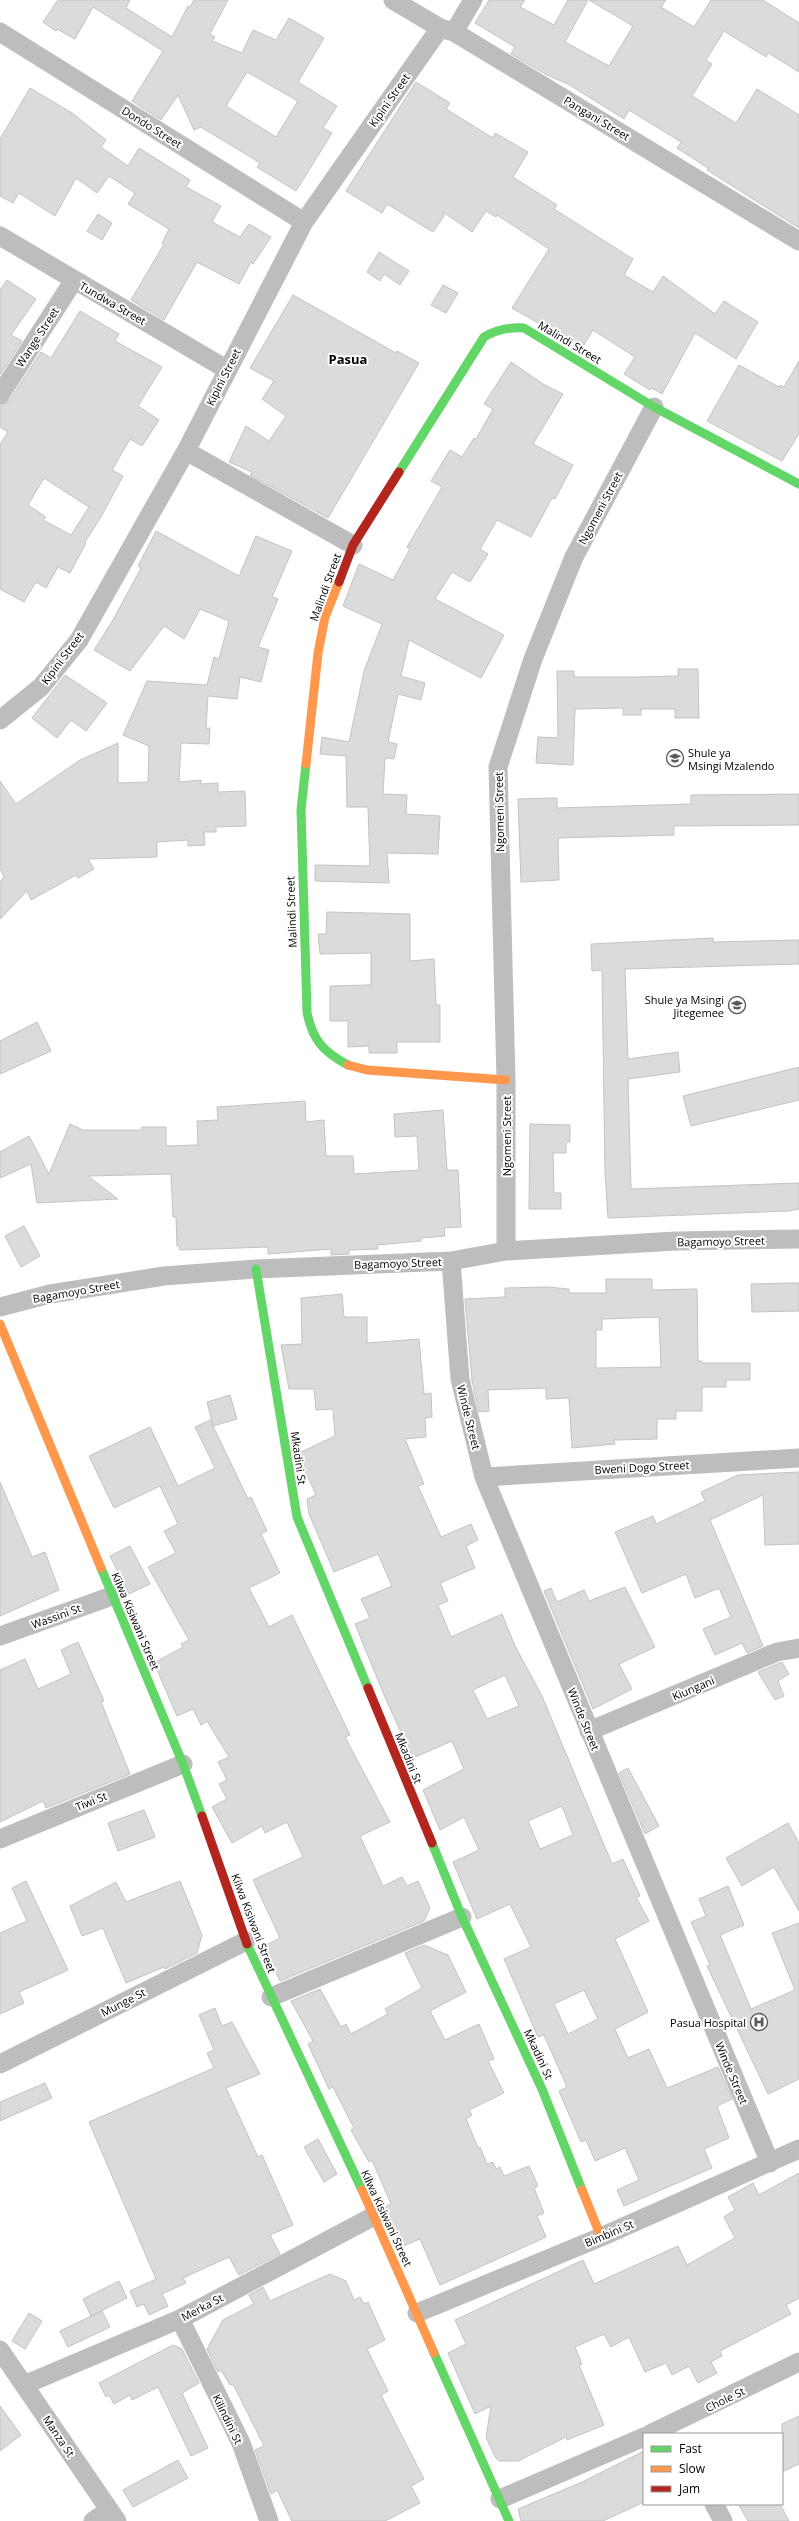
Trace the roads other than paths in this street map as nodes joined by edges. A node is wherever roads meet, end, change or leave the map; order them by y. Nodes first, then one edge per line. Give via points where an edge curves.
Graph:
1 (392, 0) edge
2 (473, 0) edge
3 (447, 30) junction
4 (0, 32) edge
5 (304, 222) junction
6 (0, 236) edge
7 (799, 240) edge
8 (74, 280) junction
9 (226, 369) junction
10 (0, 395) edge
11 (654, 407) junction
12 (186, 451) junction
13 (799, 483) edge
14 (353, 545) junction
15 (0, 720) edge
16 (506, 1080) junction
17 (799, 1239) edge
18 (506, 1251) junction
19 (451, 1261) junction
20 (256, 1269) junction
21 (0, 1307) edge
22 (0, 1324) edge
23 (799, 1458) edge
24 (484, 1477) junction
25 (112, 1596) junction
26 (0, 1636) edge
27 (799, 1648) edge
28 (589, 1731) junction
29 (183, 1764) junction
30 (0, 1839) edge
31 (462, 1917) junction
32 (246, 1940) junction
33 (270, 1997) junction
34 (0, 2064) edge
35 (799, 2149) edge
36 (770, 2163) junction
37 (374, 2216) junction
38 (601, 2237) junction
39 (417, 2313) junction
40 (180, 2319) junction
41 (0, 2350) edge
42 (799, 2362) edge
43 (24, 2385) junction
44 (677, 2429) edge
45 (655, 2433) edge
46 (643, 2437) edge
47 (500, 2499) junction
48 (715, 2505) edge
49 (113, 2516) edge
50 (93, 2521) edge
51 (269, 2521) edge
52 (509, 2521) edge
53 (723, 2521) edge

1 - 3 street, Pangani Street
2 - 3 street, Kipini Street
3 - 5 street, Kipini Street
3 - 7 street, Pangani Street
4 - 5 street, Dondo Street
5 - 9 street, Kipini Street
6 - 8 street, Tundwa Street
8 - 9 street, Tundwa Street
8 - 10 street, Wange Street
9 - 12 street, Kipini Street
11 - 13 street, Malindi Street
11 - 14 street, Malindi Street via 524,328 509,326 496,329 484,337
11 - 16 street, Ngomeni Street via 574,557 533,659 498,766
12 - 14 street
12 - 15 street, Kipini Street via 78,640 41,687
14 - 16 street, Malindi Street via 325,618 318,653 301,810 306,1004 311,1032 325,1050 347,1065 367,1070
16 - 18 street, Ngomeni Street
17 - 18 street, Bagamoyo Street via 676,1241
18 - 19 street, Bagamoyo Street
19 - 20 street, Bagamoyo Street
19 - 24 street, Winde Street via 460,1379
20 - 21 street, Bagamoyo Street via 156,1277 50,1294
20 - 31 street, Mkadini St via 296,1517
22 - 25 street, Kilwa Kisiwani Street
23 - 24 street, Bweni Dogo Street
24 - 28 street, Winde Street
25 - 26 street, Wassini St
25 - 29 street, Kilwa Kisiwani Street
27 - 28 street, Kiungani via 777,1652
28 - 36 street, Winde Street
29 - 30 street, Tiwi St
29 - 32 street, Kilwa Kisiwani Street
31 - 33 street
31 - 38 street, Mkadini St via 542,2089
32 - 33 street, Kilwa Kisiwani Street
32 - 34 street, Munge St
33 - 37 street, Kilwa Kisiwani Street
35 - 36 street, Bimbini St
36 - 38 street, Bimbini St
37 - 39 street, Kilwa Kisiwani Street
37 - 40 street, Merka St
38 - 39 street, Bimbini St
39 - 47 street, Kilwa Kisiwani Street
40 - 43 street, Merka St
40 - 51 street, Kilindini St via 241,2444
41 - 43 street, Manza St
42 - 44 street, Chole St
43 - 49 street, Manza St
44 - 45 street, Chole St
46 - 47 street
47 - 52 street, Kilwa Kisiwani Street
48 - 53 street
49 - 50 street

